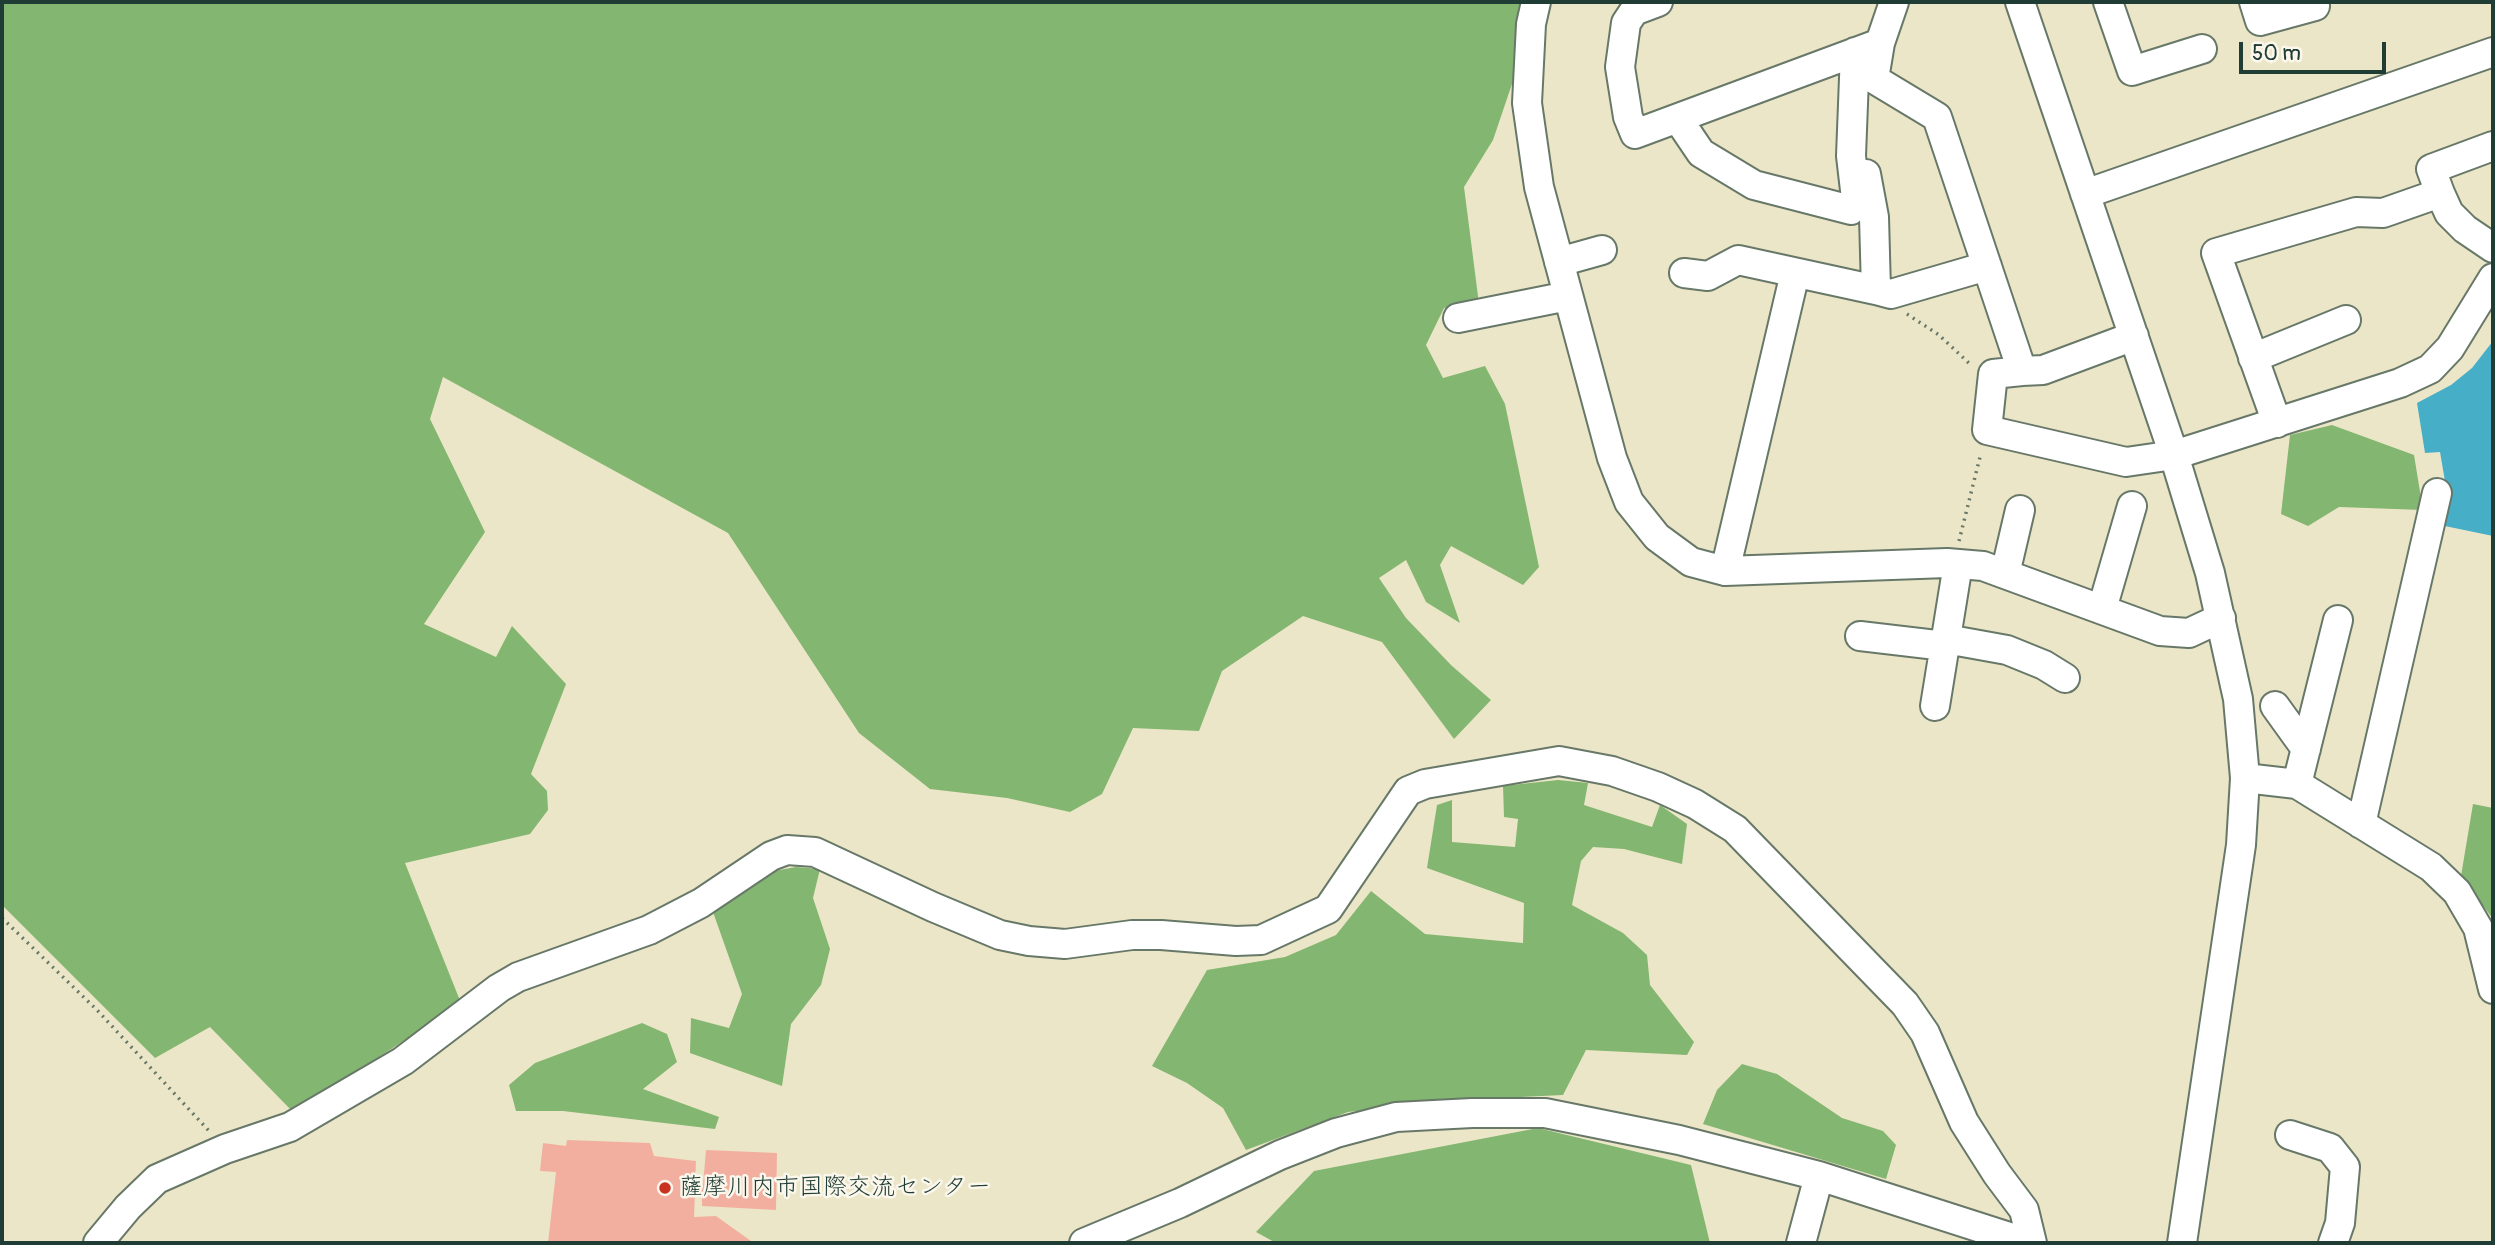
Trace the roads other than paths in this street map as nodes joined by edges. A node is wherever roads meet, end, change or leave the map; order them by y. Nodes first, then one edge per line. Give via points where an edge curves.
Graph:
1 (1536, 2) edge
2 (1658, 2) edge
3 (1894, 2) edge
4 (2020, 2) edge
5 (2108, 2) edge
6 (2254, 2) edge
7 (2315, 6) dead end
8 (1868, 47) junction
9 (2202, 49) dead end
10 (2493, 51) edge
11 (1874, 79) junction
12 (1678, 119) junction
13 (2493, 146) edge
14 (1729, 170) junction
15 (2440, 193) junction
16 (2085, 194) junction
17 (1759, 202) dead end
18 (2493, 248) edge
19 (1602, 250) dead end
20 (1559, 262) junction
21 (1986, 266) junction
22 (1684, 273) dead end
23 (1795, 273) junction
24 (2493, 278) edge
25 (1884, 292) junction
26 (1568, 296) junction
27 (1458, 318) dead end
28 (2346, 320) dead end
29 (2134, 336) junction
30 (2253, 358) junction
31 (2022, 371) junction
32 (2277, 422) junction
33 (2174, 455) junction
34 (2437, 493) dead end
35 (2132, 506) dead end
36 (2020, 510) dead end
37 (1956, 564) junction
38 (1725, 571) junction
39 (2005, 574) junction
40 (2102, 609) junction
41 (2221, 618) junction
42 (2338, 620) dead end
43 (1860, 636) dead end
44 (1945, 643) junction
45 (2065, 678) dead end
46 (1935, 706) dead end
47 (2275, 706) dead end
48 (2306, 749) junction
49 (2245, 778) junction
50 (2297, 784) junction
51 (2361, 824) junction
52 (2493, 989) edge
53 (2290, 1135) dead end
54 (1819, 1176) junction
55 (98, 1243) edge
56 (1084, 1243) edge
57 (1801, 1243) edge
58 (2030, 1243) edge
59 (2182, 1243) edge
60 (2333, 1243) edge

1 - 20 street via 1527,103 1539,187
2 - 12 street via 1634,11 1626,23 1620,67 1628,117 1635,134
3 - 8 street
4 - 16 street
5 - 9 street via 2132,71
6 - 7 street via 2260,21
8 - 11 street
8 - 12 street
8 - 14 street via 1851,156 1856,199 1851,210 1754,185
10 - 16 street
11 - 21 street via 1937,117
11 - 25 street via 1866,123 1866,172
12 - 14 street via 1701,153
13 - 15 street via 2431,169
14 - 17 street via 1723,187
15 - 18 street via 2449,213
15 - 30 street via 2383,213 2356,212 2216,253
16 - 29 street
19 - 20 street
20 - 26 street
21 - 25 street
21 - 31 street
22 - 23 street via 1708,276 1738,260
23 - 25 street
23 - 38 street
24 - 32 street via 2450,348 2430,369
26 - 27 street
26 - 38 street via 1612,458 1629,502 1657,537 1690,562
28 - 30 street
29 - 31 street via 2043,370
29 - 33 street
30 - 32 street
31 - 33 street via 1993,374 1987,430 2126,462
32 - 33 street
33 - 41 street
34 - 51 street
35 - 40 street
36 - 39 street
37 - 38 street
37 - 39 street
37 - 44 street
39 - 40 street
40 - 41 street via 2160,631 2189,633
41 - 49 street via 2238,699
42 - 48 street
43 - 44 street
44 - 45 street via 2007,650
44 - 46 street
47 - 48 street
48 - 50 street
49 - 50 street
49 - 59 street via 2235,897
50 - 51 street
51 - 52 street via 2431,867 2457,892 2478,928
53 - 60 street via 2330,1148 2345,1167 2340,1223
54 - 56 street via 1679,1140 1545,1113 1396,1117 1280,1155
54 - 57 street
54 - 58 street
55 - 58 street via 157,1179 290,1127 403,1060 518,977 649,930 787,850 815,852 933,907 1030,941 1065,944 1132,935 1261,940 1328,909 1408,791 1425,784 1559,761 1612,771 1658,787 1735,829 1905,1004 1926,1032 1965,1122 2024,1210

